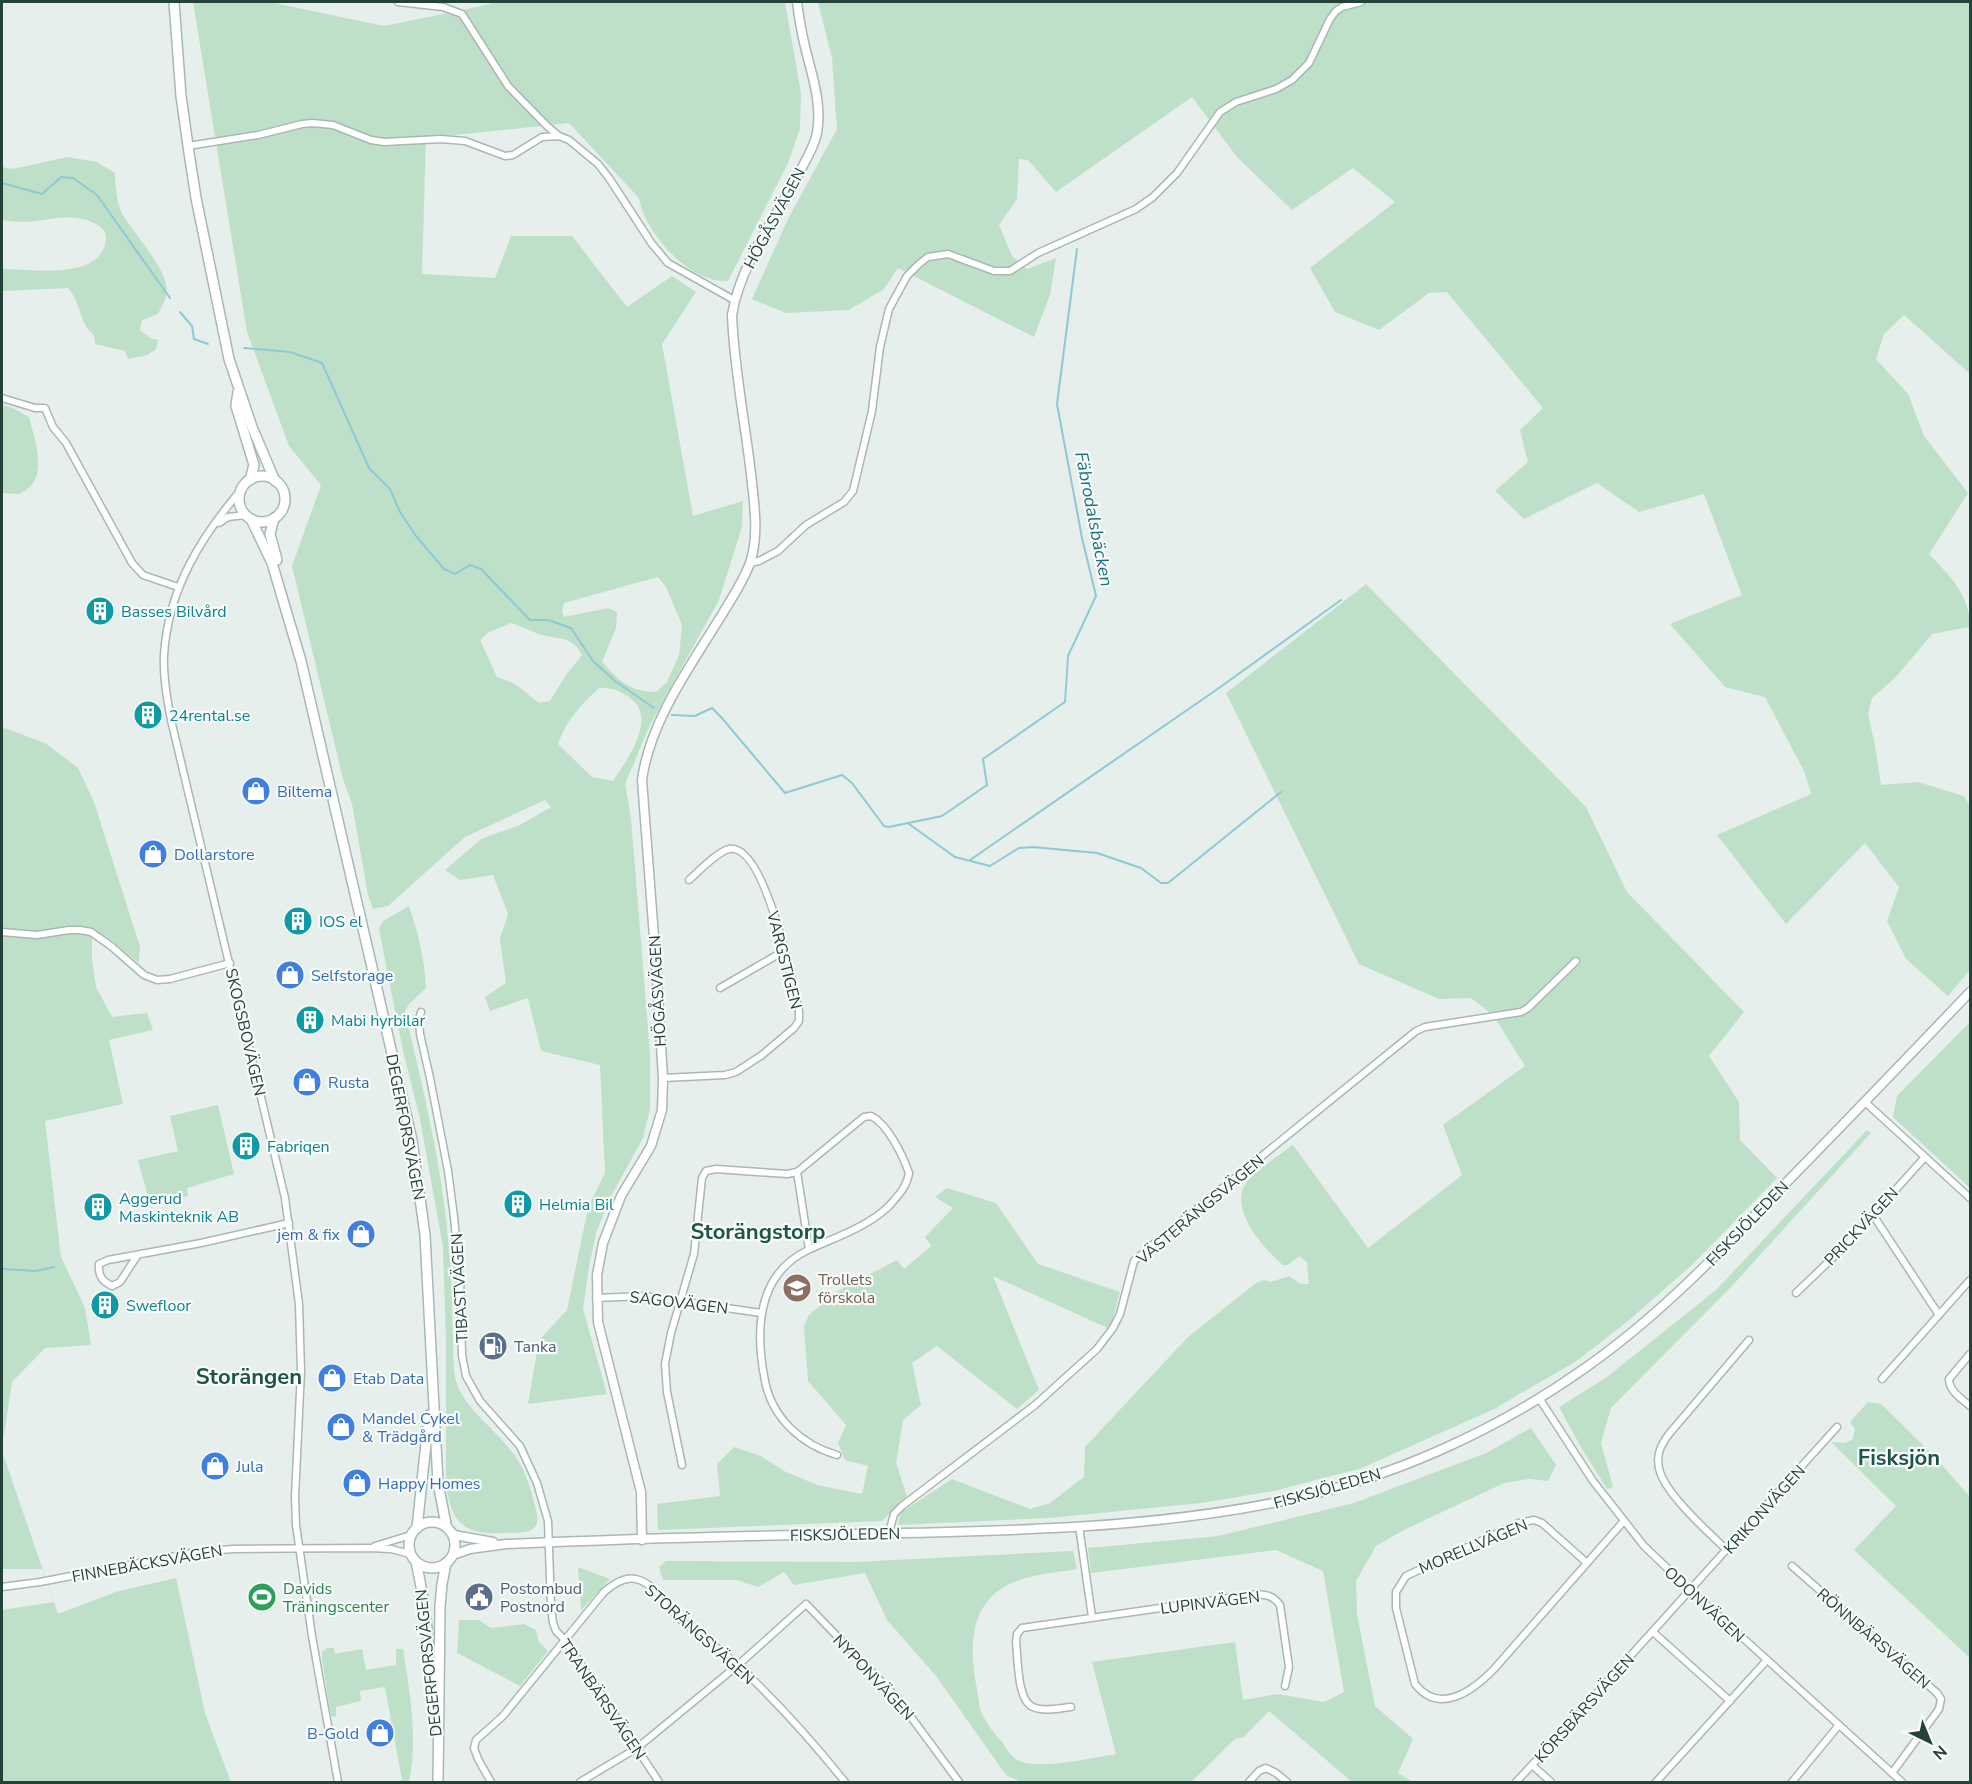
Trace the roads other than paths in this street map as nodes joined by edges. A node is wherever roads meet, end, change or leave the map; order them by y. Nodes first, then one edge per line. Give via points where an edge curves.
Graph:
1 (174, 2) edge
2 (399, 2) edge
3 (797, 2) edge
4 (1361, 2) edge
5 (559, 136) junction
6 (188, 146) junction
7 (734, 300) junction
8 (238, 389) junction
9 (2, 398) edge
10 (250, 480) junction
11 (275, 481) junction
12 (241, 490) junction
13 (248, 517) junction
14 (274, 518) junction
15 (211, 529) junction
16 (750, 563) junction
17 (178, 587) junction
18 (301, 661) junction
19 (689, 880) dead end
20 (2, 932) edge
21 (784, 951) junction
22 (1576, 961) dead end
23 (230, 963) junction
24 (720, 988) dead end
25 (1971, 992) edge
26 (421, 1012) dead end
27 (663, 1078) junction
28 (1865, 1102) junction
29 (1925, 1157) junction
30 (797, 1172) junction
31 (1971, 1198) edge
32 (1873, 1215) junction
33 (289, 1223) junction
34 (809, 1249) junction
35 (137, 1256) junction
36 (1971, 1280) edge
37 (1796, 1293) dead end
38 (596, 1298) junction
39 (681, 1301) junction
40 (761, 1313) junction
41 (1939, 1315) junction
42 (1749, 1340) dead end
43 (1971, 1354) edge
44 (1882, 1379) dead end
45 (432, 1386) junction
46 (1539, 1398) junction
47 (1971, 1406) edge
48 (1837, 1427) dead end
49 (837, 1455) dead end
50 (682, 1465) dead end
51 (1623, 1522) junction
52 (446, 1524) junction
53 (1079, 1526) junction
54 (414, 1532) junction
55 (889, 1533) junction
56 (454, 1535) junction
57 (642, 1540) junction
58 (550, 1542) junction
59 (506, 1544) junction
60 (300, 1548) junction
61 (366, 1548) junction
62 (1727, 1550) junction
63 (453, 1555) junction
64 (413, 1558) junction
65 (446, 1563) junction
66 (1587, 1563) junction
67 (1792, 1566) dead end
68 (2, 1587) edge
69 (1690, 1590) junction
70 (1092, 1617) junction
71 (1653, 1632) junction
72 (565, 1640) junction
73 (1767, 1660) junction
74 (738, 1665) junction
75 (1285, 1686) dead end
76 (1730, 1701) junction
77 (1071, 1707) dead end
78 (1839, 1725) junction
79 (637, 1748) junction
80 (438, 1765) junction
81 (1532, 1765) junction
82 (1892, 1773) junction
83 (338, 1782) edge
84 (438, 1782) edge
85 (491, 1782) edge
86 (580, 1782) edge
87 (659, 1782) edge
88 (845, 1782) edge
89 (959, 1782) edge
90 (1249, 1782) edge
91 (1287, 1782) edge
92 (1516, 1782) edge
93 (1551, 1782) edge
94 (1656, 1782) edge
95 (1792, 1782) edge
96 (1902, 1782) edge

1 - 6 main road
2 - 5 street via 443,7 462,14 508,86
3 - 7 street, HÖGÅSVÄGEN via 814,78 816,134
4 - 16 street via 1336,11 1309,63 1292,80 1220,112 1177,173 1136,209 1038,253 1010,271 994,271 948,254 928,257 918,265 889,309 872,411 853,491 778,551
5 - 6 street via 542,137 506,156 465,141 384,142 333,125 313,123
5 - 7 street via 598,164 668,263
6 - 8 main road via 214,289
7 - 16 street, HÖGÅSVÄGEN via 732,328 755,530
8 - 10 main road via 236,406 254,465
8 - 11 main road
9 - 17 street via 45,408 132,563 143,575
10 - 11 main road via 263,477
10 - 12 main road
11 - 14 main road via 285,500
12 - 13 main road via 240,503
12 - 15 street, SKOGSBOVÄGEN
13 - 14 main road via 262,522
13 - 15 street via 228,517
13 - 18 main road, DEGERFORSVÄGEN via 272,563
14 - 18 main road, DEGERFORSVÄGEN via 271,542 290,601
15 - 17 street, SKOGSBOVÄGEN
16 - 27 street, HÖGÅSVÄGEN via 659,721 644,763 642,795
17 - 23 street, SKOGSBOVÄGEN via 167,626 166,695
18 - 45 main road, DEGERFORSVÄGEN via 412,1140 425,1235
19 - 21 street, VARGSTIGEN via 729,849 743,853 768,895
20 - 23 street via 92,932 144,975 157,980
21 - 24 street
21 - 27 street, VARGSTIGEN via 799,1011 794,1028 736,1072
22 - 55 street, VÄSTERÄNGSVÄGEN via 1521,1012 1416,1031 1156,1242 1134,1261 1120,1314 1097,1349 1035,1406 902,1506 894,1514
23 - 33 street, SKOGSBOVÄGEN
25 - 28 street, FISKSJÖLEDEN
26 - 58 street, TIBASTVÄGEN via 420,1034 454,1217 466,1376 480,1401 513,1435 528,1461 544,1503
27 - 38 street, HÖGÅSVÄGEN via 660,1122 614,1212 603,1243
28 - 29 street
28 - 46 street, FISKSJÖLEDEN via 1655,1314
29 - 31 street
29 - 32 street, PRICKVÄGEN
30 - 34 street
30 - 34 street via 864,1117 872,1116 893,1139 909,1173 902,1191 883,1211 858,1228
30 - 39 street via 706,1171 700,1190 694,1254
32 - 37 street, PRICKVÄGEN
32 - 41 street
33 - 35 street
33 - 60 street, SKOGSBOVÄGEN via 302,1371 295,1500
34 - 40 street via 778,1272
35 - 35 street via 108,1260 99,1264 98,1273 112,1286 120,1282
36 - 41 street
38 - 39 street, SAGOVÄGEN via 644,1296
38 - 57 street, HÖGÅSVÄGEN via 598,1322 640,1492
39 - 40 street, SAGOVÄGEN
39 - 50 street via 667,1351 665,1377
40 - 49 street via 762,1366 774,1408 795,1433
41 - 44 street
42 - 62 street via 1669,1434 1658,1456 1661,1477 1667,1486
43 - 47 street via 1949,1379 1949,1385
45 - 52 main road, DEGERFORSVÄGEN via 438,1483
45 - 54 main road, DEGERFORSVÄGEN
46 - 51 street, ODONVÄGEN
46 - 53 street, FISKSJÖLEDEN via 1462,1439 1347,1485 1286,1501 1214,1513
48 - 62 street, KRIKONVÄGEN
51 - 66 street, MORELLVÄGEN
51 - 69 street, ODONVÄGEN
52 - 54 main road via 428,1523
52 - 56 main road
53 - 55 street, FISKSJÖLEDEN
53 - 70 street
54 - 61 street, FINNEBÄCKSVÄGEN
54 - 64 main road via 408,1544
55 - 57 street, FISKSJÖLEDEN
56 - 59 street, FISKSJÖLEDEN
56 - 63 main road
57 - 58 street, FISKSJÖLEDEN
58 - 59 street, FISKSJÖLEDEN
58 - 72 street, TRANBÄRSVÄGEN via 550,1607 556,1630
59 - 63 street, FISKSJÖLEDEN
60 - 61 street, FINNEBÄCKSVÄGEN
60 - 68 street, FINNEBÄCKSVÄGEN via 197,1552
60 - 83 street, SKOGSBOVÄGEN
61 - 64 street, FINNEBÄCKSVÄGEN via 391,1549
62 - 69 street, KRIKONVÄGEN
63 - 65 main road
64 - 65 main road via 432,1568
64 - 80 main road, DEGERFORSVÄGEN via 429,1642
65 - 80 main road, DEGERFORSVÄGEN via 440,1606
66 - 66 street, MORELLVÄGEN via 1484,1680 1468,1691 1442,1700 1422,1693 1415,1684 1396,1608 1396,1592 1406,1576 1519,1523 1534,1520
67 - 82 street, RÖNNBÄRSVÄGEN via 1941,1699 1939,1709
69 - 71 street, KÖRSBÄRSVÄGEN
69 - 73 street, ODONVÄGEN
70 - 75 street, LUPINVÄGEN via 1267,1594 1280,1605 1289,1667
70 - 77 street, LUPINVÄGEN via 1022,1628 1017,1634 1026,1703 1034,1708
71 - 76 street
71 - 81 street, KÖRSBÄRSVÄGEN
72 - 74 street, STORÄNGSVÄGEN via 612,1584 635,1579 656,1591 677,1616
72 - 79 street, TRANBÄRSVÄGEN
72 - 85 street, STORÄNGSVÄGEN via 503,1716 476,1740 474,1748
73 - 76 street
73 - 78 street, ODONVÄGEN
74 - 79 street
74 - 88 street, STORÄNGSVÄGEN
74 - 89 street, NYPONVÄGEN via 806,1604 897,1698
76 - 94 street
78 - 82 street, ODONVÄGEN
78 - 95 street
79 - 86 street
79 - 87 street, TRANBÄRSVÄGEN
80 - 84 main road, DEGERFORSVÄGEN
81 - 92 street
81 - 93 street, KÖRSBÄRSVÄGEN
82 - 96 street, ODONVÄGEN
90 - 91 street via 1266,1768

